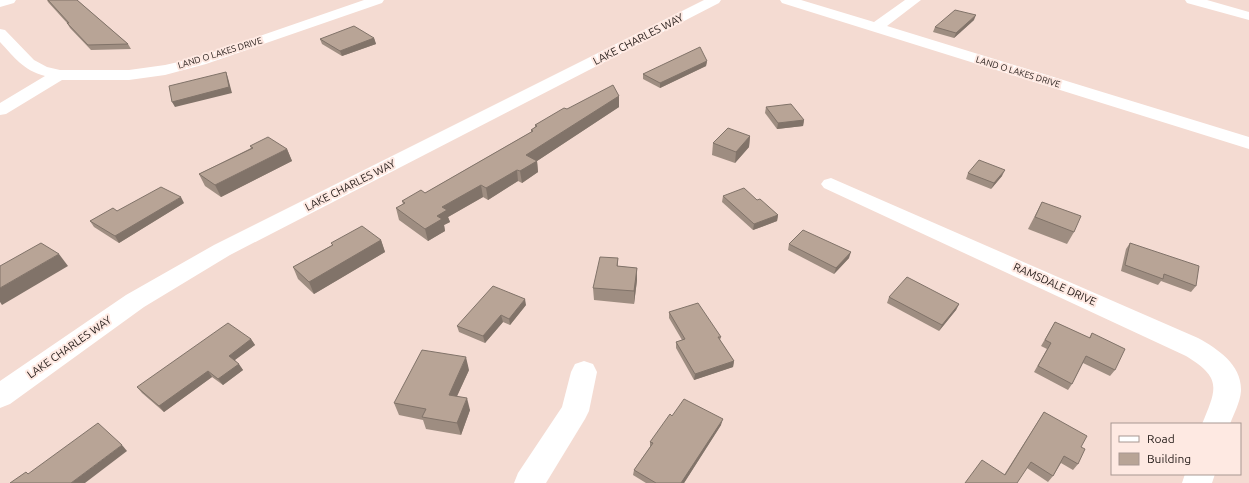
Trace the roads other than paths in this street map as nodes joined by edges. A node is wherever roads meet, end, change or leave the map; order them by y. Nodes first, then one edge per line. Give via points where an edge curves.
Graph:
1 (10, 0) edge
2 (377, 0) edge
3 (714, 0) edge
4 (787, 0) edge
5 (914, 0) edge
6 (1192, 0) edge
7 (0, 2) edge
8 (1249, 16) edge
9 (876, 28) junction
10 (0, 33) edge
11 (59, 75) junction
12 (0, 110) edge
13 (1249, 143) edge
14 (831, 184) dead end
15 (584, 372) dead end
16 (0, 396) edge
17 (1216, 423) edge
18 (528, 483) edge

1 - 7 street
2 - 11 street, LAND O LAKES DRIVE via 201,61 165,70 129,75
3 - 16 street, LAKE CHARLES WAY via 222,250 135,301
4 - 9 street, LAND O LAKES DRIVE
5 - 9 street
6 - 8 street
9 - 13 street, LAND O LAKES DRIVE
10 - 11 street, LAND O LAKES DRIVE via 28,63
11 - 12 street
14 - 17 street, RAMSDALE DRIVE via 1175,338 1205,354 1217,364 1227,378 1227,390
15 - 18 street via 575,411

